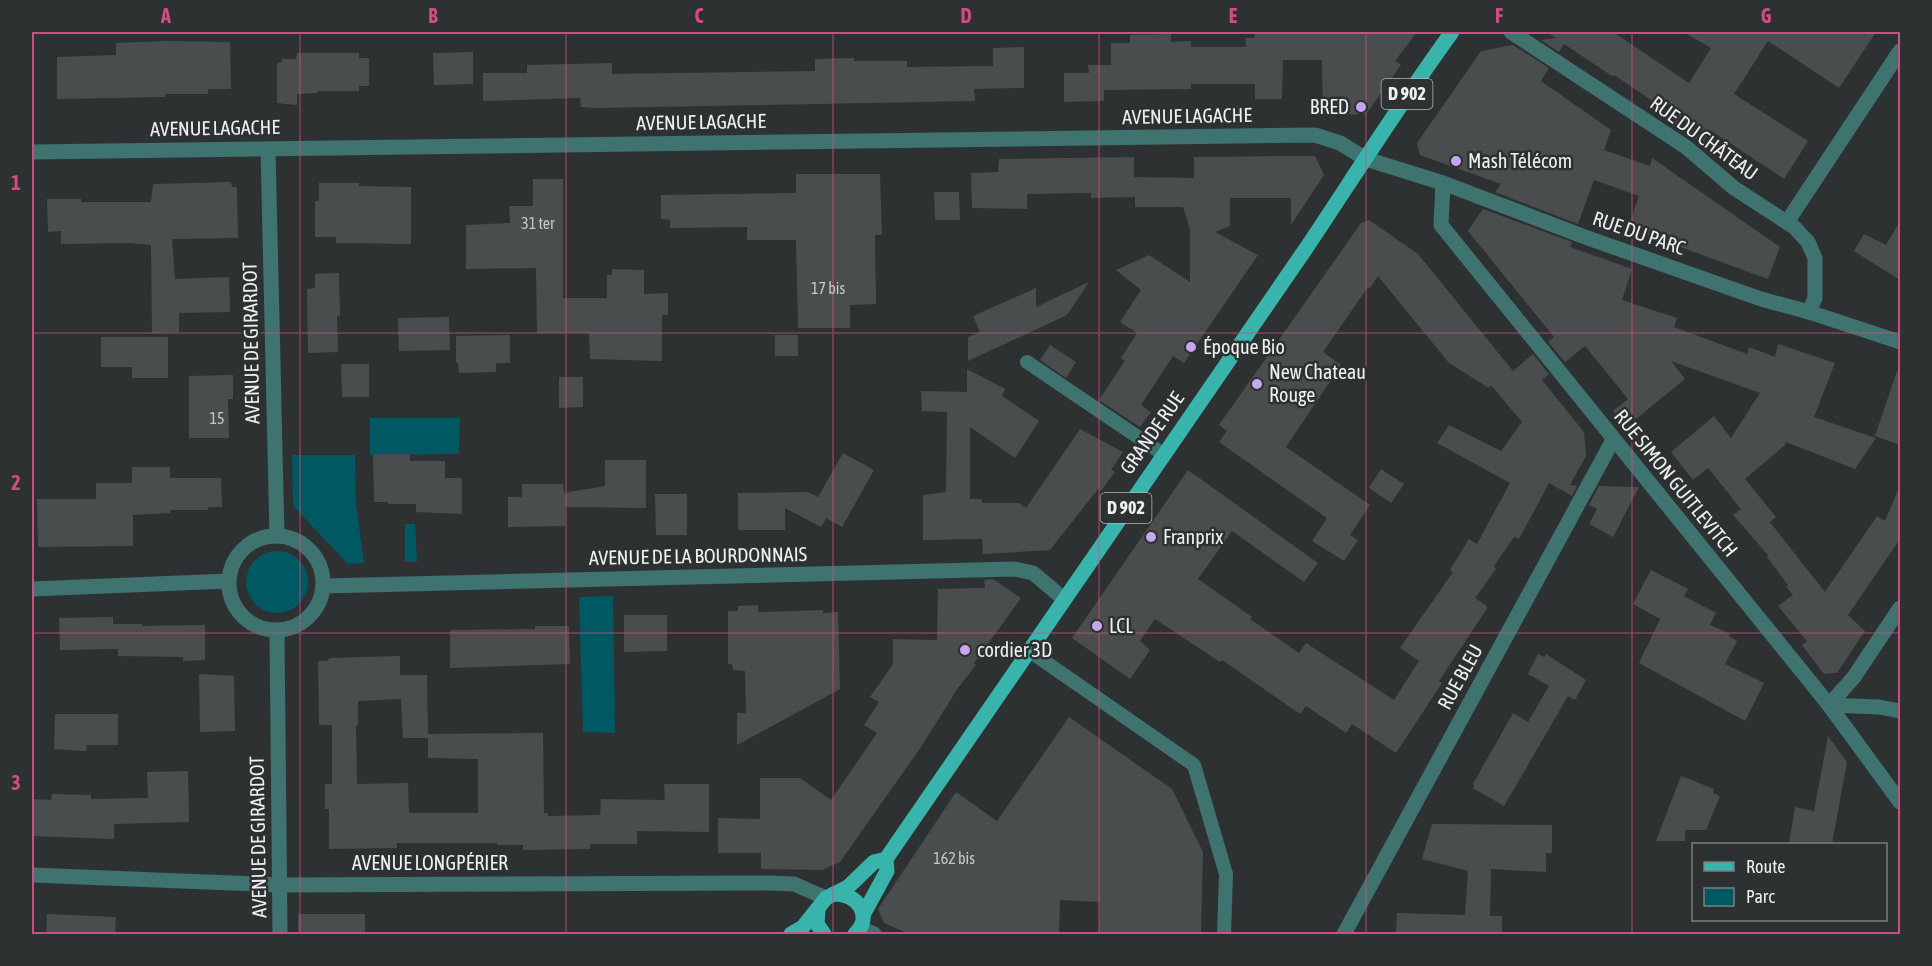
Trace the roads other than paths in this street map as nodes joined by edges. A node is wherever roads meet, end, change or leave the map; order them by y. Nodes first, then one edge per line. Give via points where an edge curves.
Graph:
1 (1452, 32) edge
2 (1512, 32) edge
3 (1900, 51) edge
4 (268, 149) junction
5 (32, 152) edge
6 (1366, 159) junction
7 (1443, 183) junction
8 (1787, 222) junction
9 (1809, 312) junction
10 (1900, 342) edge
11 (1027, 362) dead end
12 (1613, 440) junction
13 (1163, 454) junction
14 (277, 536) junction
15 (229, 581) junction
16 (323, 586) junction
17 (32, 589) edge
18 (1064, 599) junction
19 (1900, 608) edge
20 (276, 630) junction
21 (1028, 650) junction
22 (1829, 705) junction
23 (1900, 711) edge
24 (1900, 802) edge
25 (886, 859) junction
26 (32, 875) edge
27 (279, 885) junction
28 (826, 901) junction
29 (863, 928) edge
30 (280, 934) edge
31 (791, 934) edge
32 (824, 934) edge
33 (1224, 934) edge
34 (1344, 934) edge

1 - 6 main road, GRANDE RUE / D 902
2 - 8 street, RUE DU CHÂTEAU via 1686,147 1734,188
3 - 8 street
4 - 5 street, AVENUE LAGACHE
4 - 6 street, AVENUE LAGACHE via 1315,135 1340,143
4 - 14 street, AVENUE DE GIRARDOT
6 - 7 street, RUE DU PARC
6 - 13 main road, GRANDE RUE / D 902
7 - 9 street, RUE DU PARC via 1761,299
7 - 12 street, RUE SIMON GUITLEVITCH via 1442,225
8 - 9 street, RUE DU CHÂTEAU via 1808,242 1815,258 1815,298
9 - 10 street, RUE DU PARC
11 - 13 lane
12 - 22 street, RUE SIMON GUITLEVITCH
12 - 34 street, RUE BLEU
13 - 18 main road, GRANDE RUE / D 902
14 - 15 street via 249,544 232,567
14 - 16 street via 298,542 316,557
15 - 17 street
15 - 20 street via 231,596 242,615 261,628
16 - 18 street, AVENUE DE LA BOURDONNAIS via 1015,569 1033,573
16 - 20 street via 320,600 303,622
18 - 21 main road, GRANDE RUE / D 902
19 - 22 street via 1854,677
20 - 27 street, AVENUE DE GIRARDOT
21 - 25 main road, GRANDE RUE / D 902
21 - 33 lane via 1194,765 1226,874
22 - 23 street
22 - 24 street, RUE SIMON GUITLEVITCH
25 - 28 main road, GRANDE RUE via 874,862 848,887
25 - 29 main road, GRANDE RUE via 887,871
26 - 27 street, AVENUE LONGPÉRIER
27 - 28 street, AVENUE LONGPÉRIER via 768,883 794,884
27 - 30 street, AVENUE DE GIRARDOT
28 - 29 main road, GRANDE RUE via 842,894 856,901
28 - 31 main road, GRANDE RUE via 803,927
28 - 32 main road via 817,924

